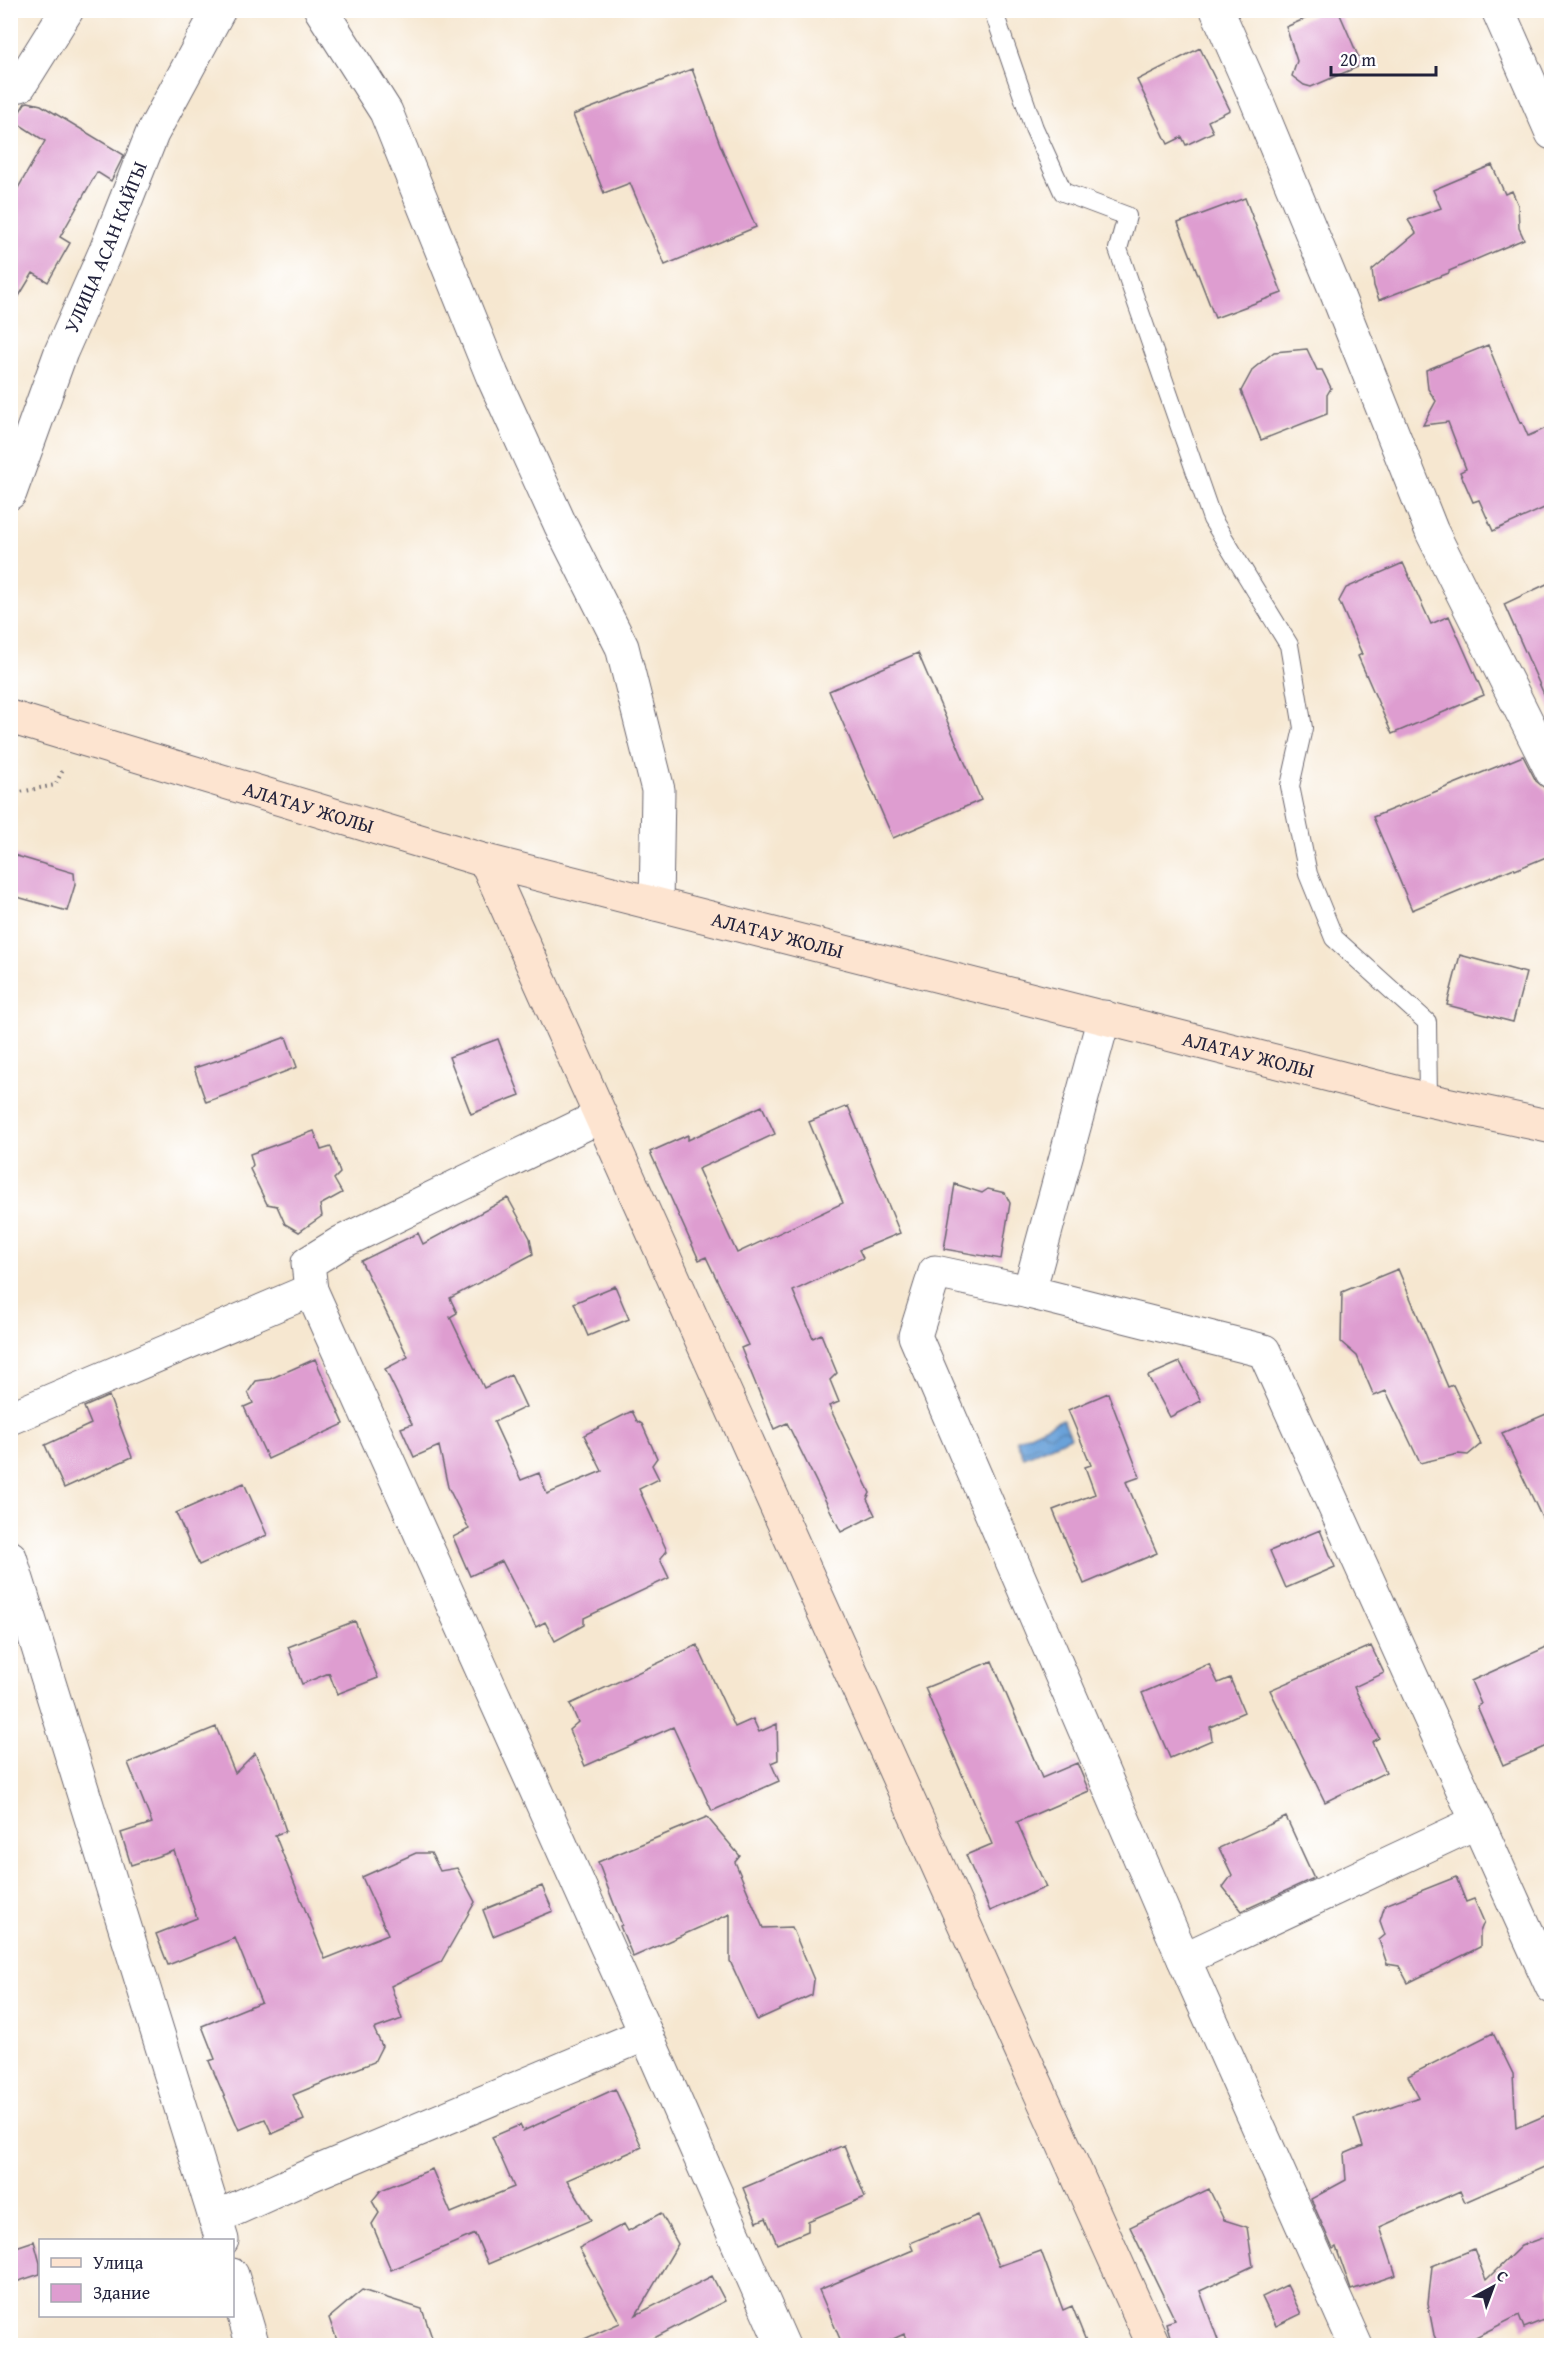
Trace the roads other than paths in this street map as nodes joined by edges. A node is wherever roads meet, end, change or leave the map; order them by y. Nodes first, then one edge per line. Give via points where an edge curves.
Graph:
1 (68, 10) edge
2 (219, 10) edge
3 (321, 10) edge
4 (993, 10) edge
5 (1217, 10) edge
6 (1497, 10) edge
7 (14, 90) edge
8 (1551, 133) edge
9 (10, 493) edge
10 (10, 717) edge
11 (1551, 772) edge
12 (486, 861) junction
13 (656, 904) junction
14 (1104, 1017) junction
15 (1428, 1100) junction
16 (599, 1117) junction
17 (1551, 1127) edge
18 (311, 1290) junction
19 (1029, 1292) junction
20 (10, 1418) edge
21 (10, 1557) edge
22 (1477, 1822) junction
23 (1184, 1959) junction
24 (1551, 1987) edge
25 (646, 2034) junction
26 (219, 2229) edge
27 (234, 2282) edge
28 (253, 2346) edge
29 (783, 2346) edge
30 (1154, 2346) edge
31 (1356, 2346) edge

1 - 7 street
2 - 9 street, УЛИЦА АСАН КАЙГЫ via 152,134 61,352
3 - 13 street via 386,112 492,375 622,647 658,790
4 - 15 lane via 1034,128 1063,192 1127,216 1118,249 1212,519 1289,645 1303,728 1290,786 1308,874 1334,938 1427,1022
5 - 11 street via 1337,294 1431,532
6 - 8 street
10 - 12 street, АЛАТАУ ЖОЛЫ
12 - 13 street, АЛАТАУ ЖОЛЫ
12 - 16 street
13 - 14 street, АЛАТАУ ЖОЛЫ
14 - 15 street, АЛАТАУ ЖОЛЫ
14 - 19 street
15 - 17 street, АЛАТАУ ЖОЛЫ
16 - 18 street via 342,1242 308,1263
16 - 30 street
18 - 20 street
18 - 25 street
19 - 22 street via 1264,1351
19 - 23 street via 935,1272 915,1336
21 - 26 street
22 - 23 street
22 - 24 street
23 - 31 street
25 - 26 street via 315,2173
25 - 29 street
27 - 28 street

